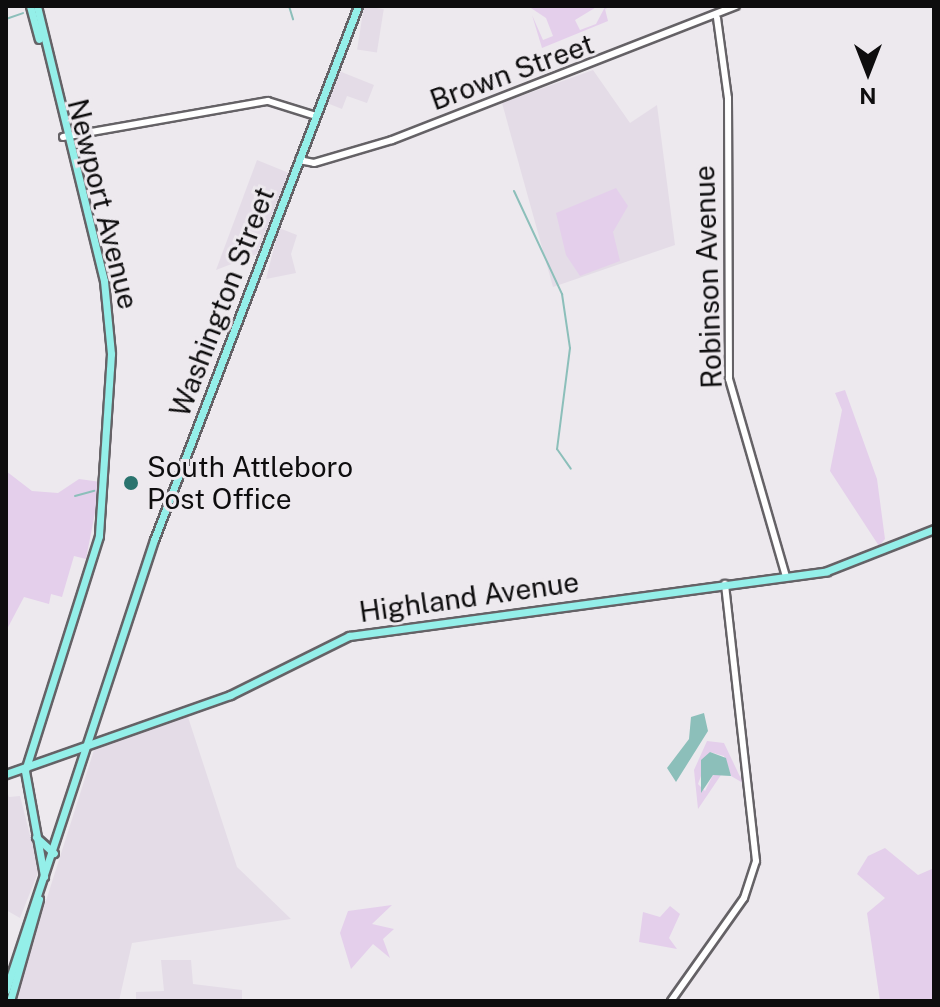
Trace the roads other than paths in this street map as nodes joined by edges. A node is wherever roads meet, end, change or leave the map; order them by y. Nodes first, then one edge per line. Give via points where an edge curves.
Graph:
1 (30, 6) edge
2 (37, 6) edge
3 (358, 6) edge
4 (736, 6) edge
5 (717, 18) junction
6 (44, 53) junction
7 (316, 116) junction
8 (63, 137) junction
9 (299, 160) junction
10 (934, 529) edge
11 (786, 577) junction
12 (725, 584) junction
13 (89, 744) junction
14 (26, 764) junction
15 (6, 774) edge
16 (32, 828) junction
17 (54, 853) junction
18 (42, 885) junction
19 (6, 990) edge
20 (10, 1001) edge
21 (671, 1001) edge

1 - 6 main road, Newport Avenue
2 - 6 main road, Newport Avenue
3 - 7 main road, Washington Street
4 - 5 street, Brown Street
5 - 9 street, Brown Street via 381,144 314,163
5 - 11 street, Robinson Avenue via 728,92 729,379
6 - 8 main road, Newport Avenue
7 - 8 street via 268,101
7 - 9 main road, Washington Street
8 - 14 main road, Newport Avenue via 108,305 108,466 96,549
9 - 13 main road, Washington Street via 154,540
10 - 11 main road, Highland Avenue via 869,559
11 - 12 main road, Highland Avenue
12 - 13 main road, Highland Avenue via 349,636 236,692
12 - 21 street via 756,861 744,898
13 - 14 main road, Highland Avenue
13 - 17 main road, Washington Street
14 - 15 main road
14 - 16 main road
16 - 17 main road via 39,846
16 - 18 main road
17 - 18 main road, Washington Street
18 - 19 main road, Washington Street
18 - 20 main road, Washington Street

